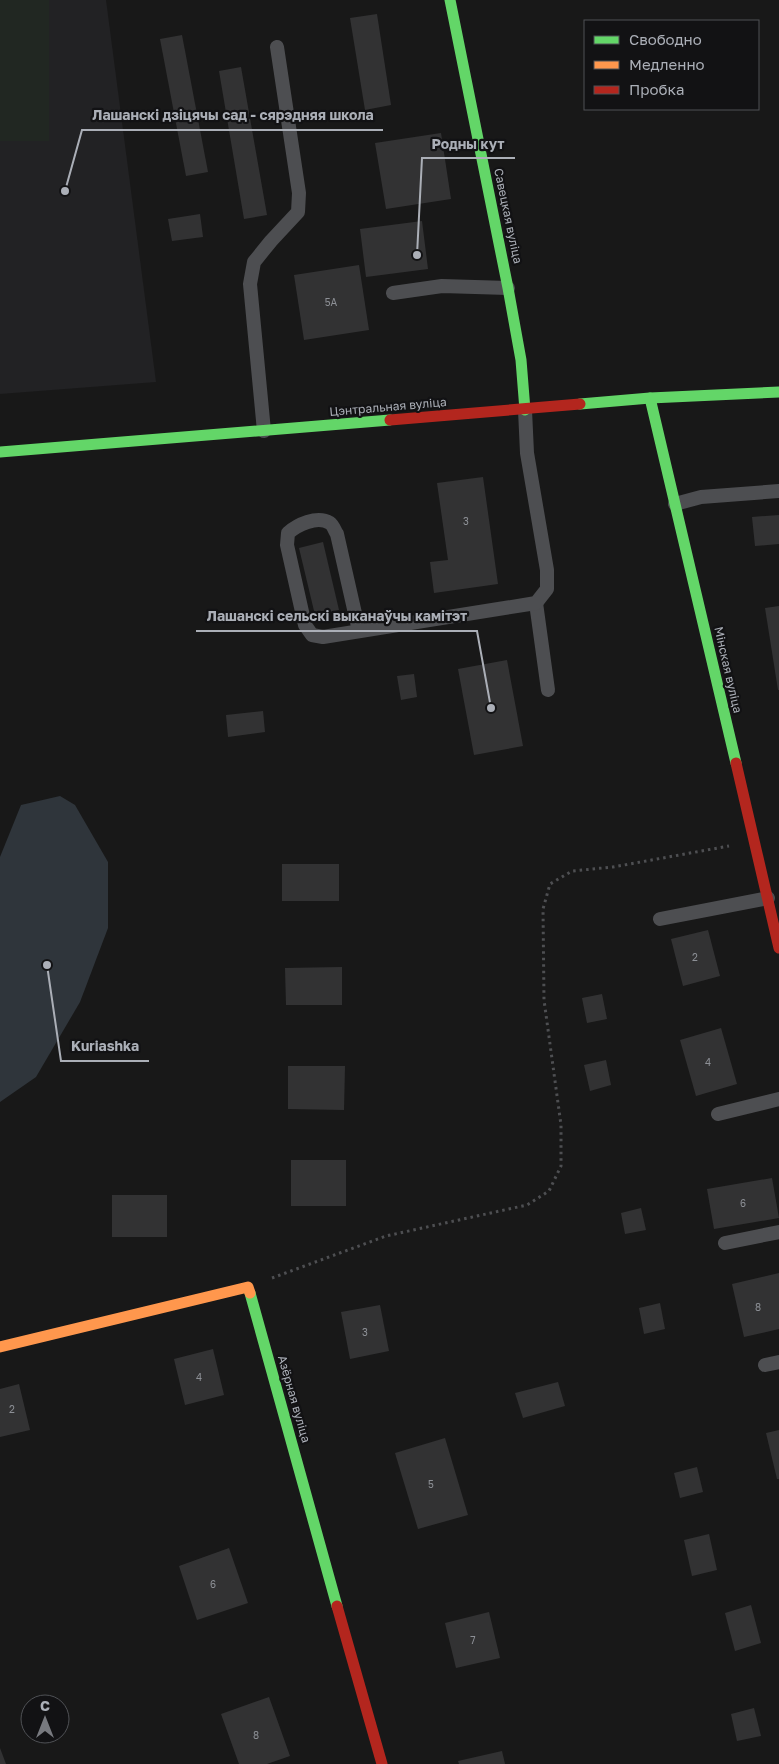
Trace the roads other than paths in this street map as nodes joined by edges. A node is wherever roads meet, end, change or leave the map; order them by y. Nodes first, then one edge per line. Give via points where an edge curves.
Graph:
1 (450, 0) edge
2 (277, 47) dead end
3 (508, 288) junction
4 (393, 293) dead end
5 (779, 392) edge
6 (650, 398) junction
7 (525, 410) junction
8 (264, 431) junction
9 (0, 452) edge
10 (779, 491) edge
11 (675, 504) junction
12 (536, 603) junction
13 (359, 631) junction
14 (548, 690) dead end
15 (768, 898) junction
16 (660, 920) dead end
17 (779, 948) edge
18 (779, 1099) edge
19 (718, 1114) dead end
20 (779, 1232) edge
21 (725, 1243) dead end
22 (0, 1346) edge
23 (382, 1764) edge

1 - 3 street, Савецкая вуліца
2 - 8 lane via 299,193 298,212 254,262 250,284
3 - 4 lane via 442,286
3 - 7 street, Савецкая вуліца via 521,360
5 - 6 street, Цэнтральная вуліца
6 - 7 street, Цэнтральная вуліца
6 - 11 street, Мінская вуліца
7 - 8 street, Цэнтральная вуліца
7 - 12 lane via 527,453 547,570 547,589
8 - 9 street, Цэнтральная вуліца
10 - 11 lane via 701,497
11 - 15 street, Мінская вуліца
12 - 13 lane
12 - 14 lane
13 - 13 lane via 323,637 312,635 305,625 287,545 288,533 296,525 319,520 331,524 337,534
15 - 16 lane
15 - 17 street, Мінская вуліца
18 - 19 lane
20 - 21 lane
22 - 23 street, Азёрная вуліца via 248,1287

